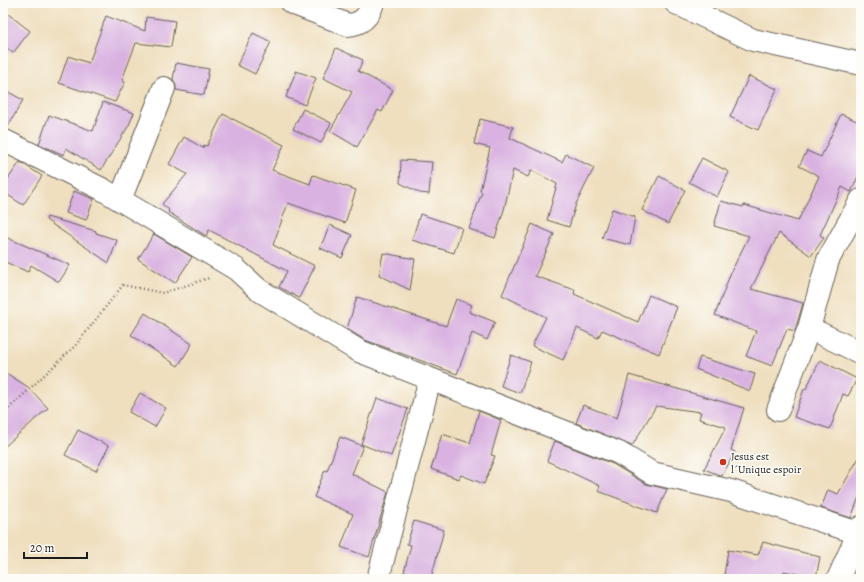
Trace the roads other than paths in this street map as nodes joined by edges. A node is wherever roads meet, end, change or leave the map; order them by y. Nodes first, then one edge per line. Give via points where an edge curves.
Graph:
1 (292, 3) edge
2 (373, 3) edge
3 (676, 3) edge
4 (861, 64) edge
5 (164, 88) dead end
6 (3, 140) edge
7 (120, 200) junction
8 (861, 200) edge
9 (809, 328) junction
10 (861, 353) edge
11 (430, 379) junction
12 (778, 410) dead end
13 (860, 531) edge
14 (378, 579) edge
15 (838, 579) edge

1 - 2 street via 348,25 356,25 370,11
3 - 4 street via 753,40
5 - 7 street
6 - 7 street
7 - 11 street via 236,269 259,290 360,351
8 - 9 street via 828,260
9 - 10 street
9 - 12 street
11 - 13 street via 620,453 652,473 731,491
11 - 14 street
13 - 15 street

